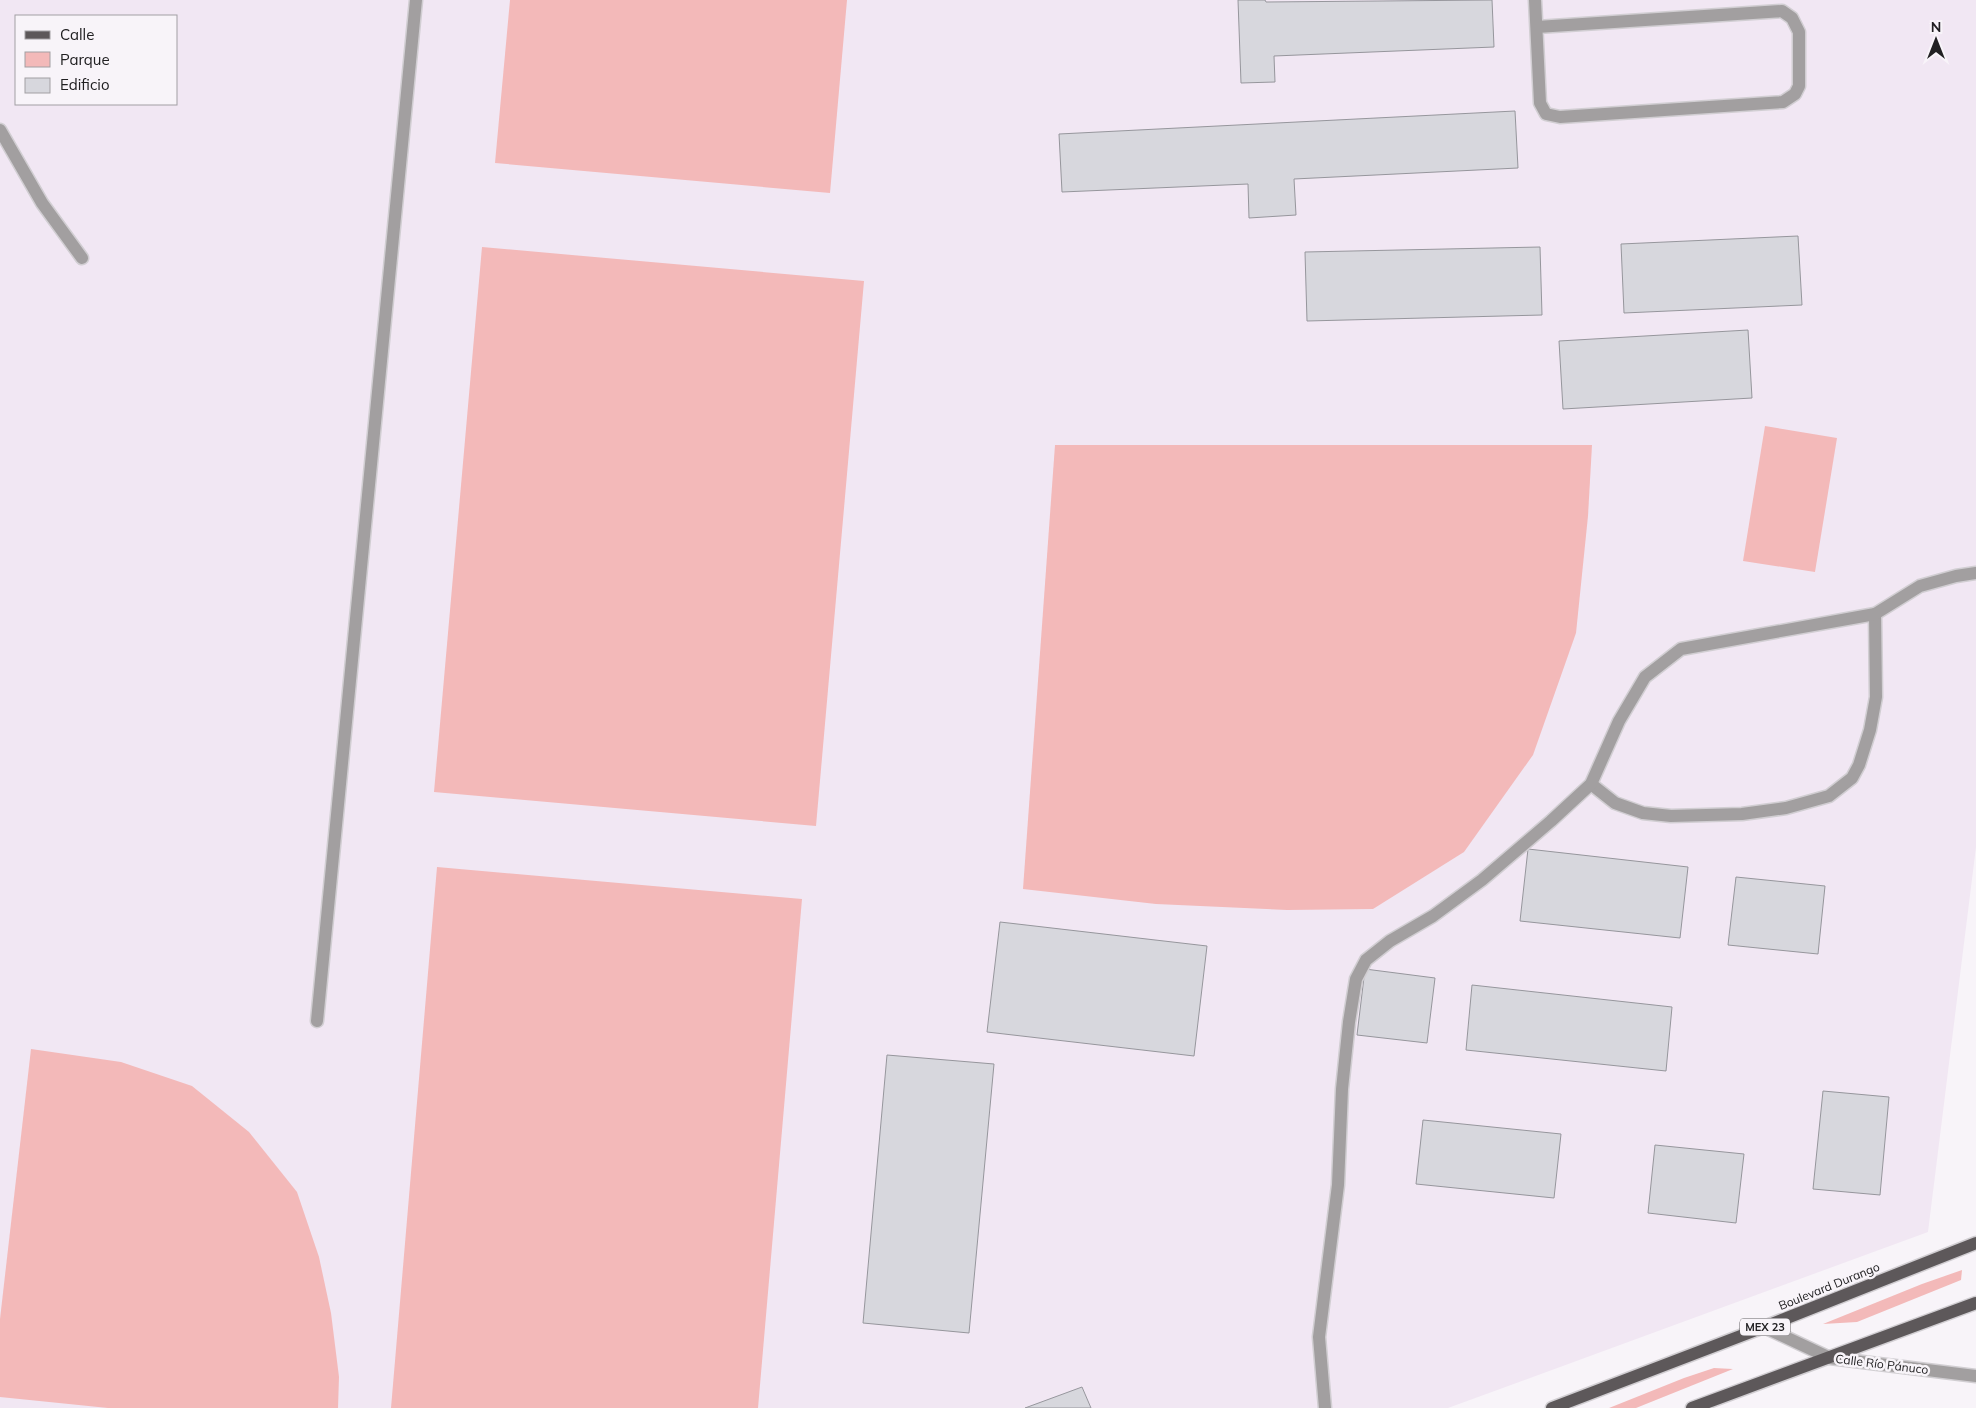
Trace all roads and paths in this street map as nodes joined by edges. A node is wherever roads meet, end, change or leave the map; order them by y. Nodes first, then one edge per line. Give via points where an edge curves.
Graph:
1 (416, 0) edge
2 (1535, 0) edge
3 (1537, 27) junction
4 (0, 130) edge
5 (82, 258) dead end
6 (1976, 573) edge
7 (1875, 614) junction
8 (1591, 784) junction
9 (317, 1021) dead end
10 (1976, 1242) edge
11 (1976, 1303) edge
12 (1764, 1327) junction
13 (1830, 1358) junction
14 (1976, 1376) edge
15 (1325, 1408) edge
16 (1552, 1408) edge
17 (1692, 1408) edge

1 - 9 street
2 - 3 street
3 - 3 street via 1782,11 1792,18 1800,32 1800,86 1783,102 1560,117 1546,114 1540,103
4 - 5 street via 42,203
6 - 7 street via 1920,586
7 - 8 street via 1681,649 1645,677 1619,721
7 - 8 street via 1876,697 1870,730 1852,778 1829,796 1786,808 1742,814 1671,816 1643,814 1615,804
8 - 15 street via 1482,880 1433,916 1390,941 1361,967 1349,1022 1338,1185 1319,1337
10 - 12 main road, Boulevard Durango / MEX 23
11 - 13 main road
12 - 13 street, Calle Río Pánuco
12 - 16 main road, Boulevard Durango / MEX 23
13 - 14 street, Calle Río Pánuco
13 - 17 main road

